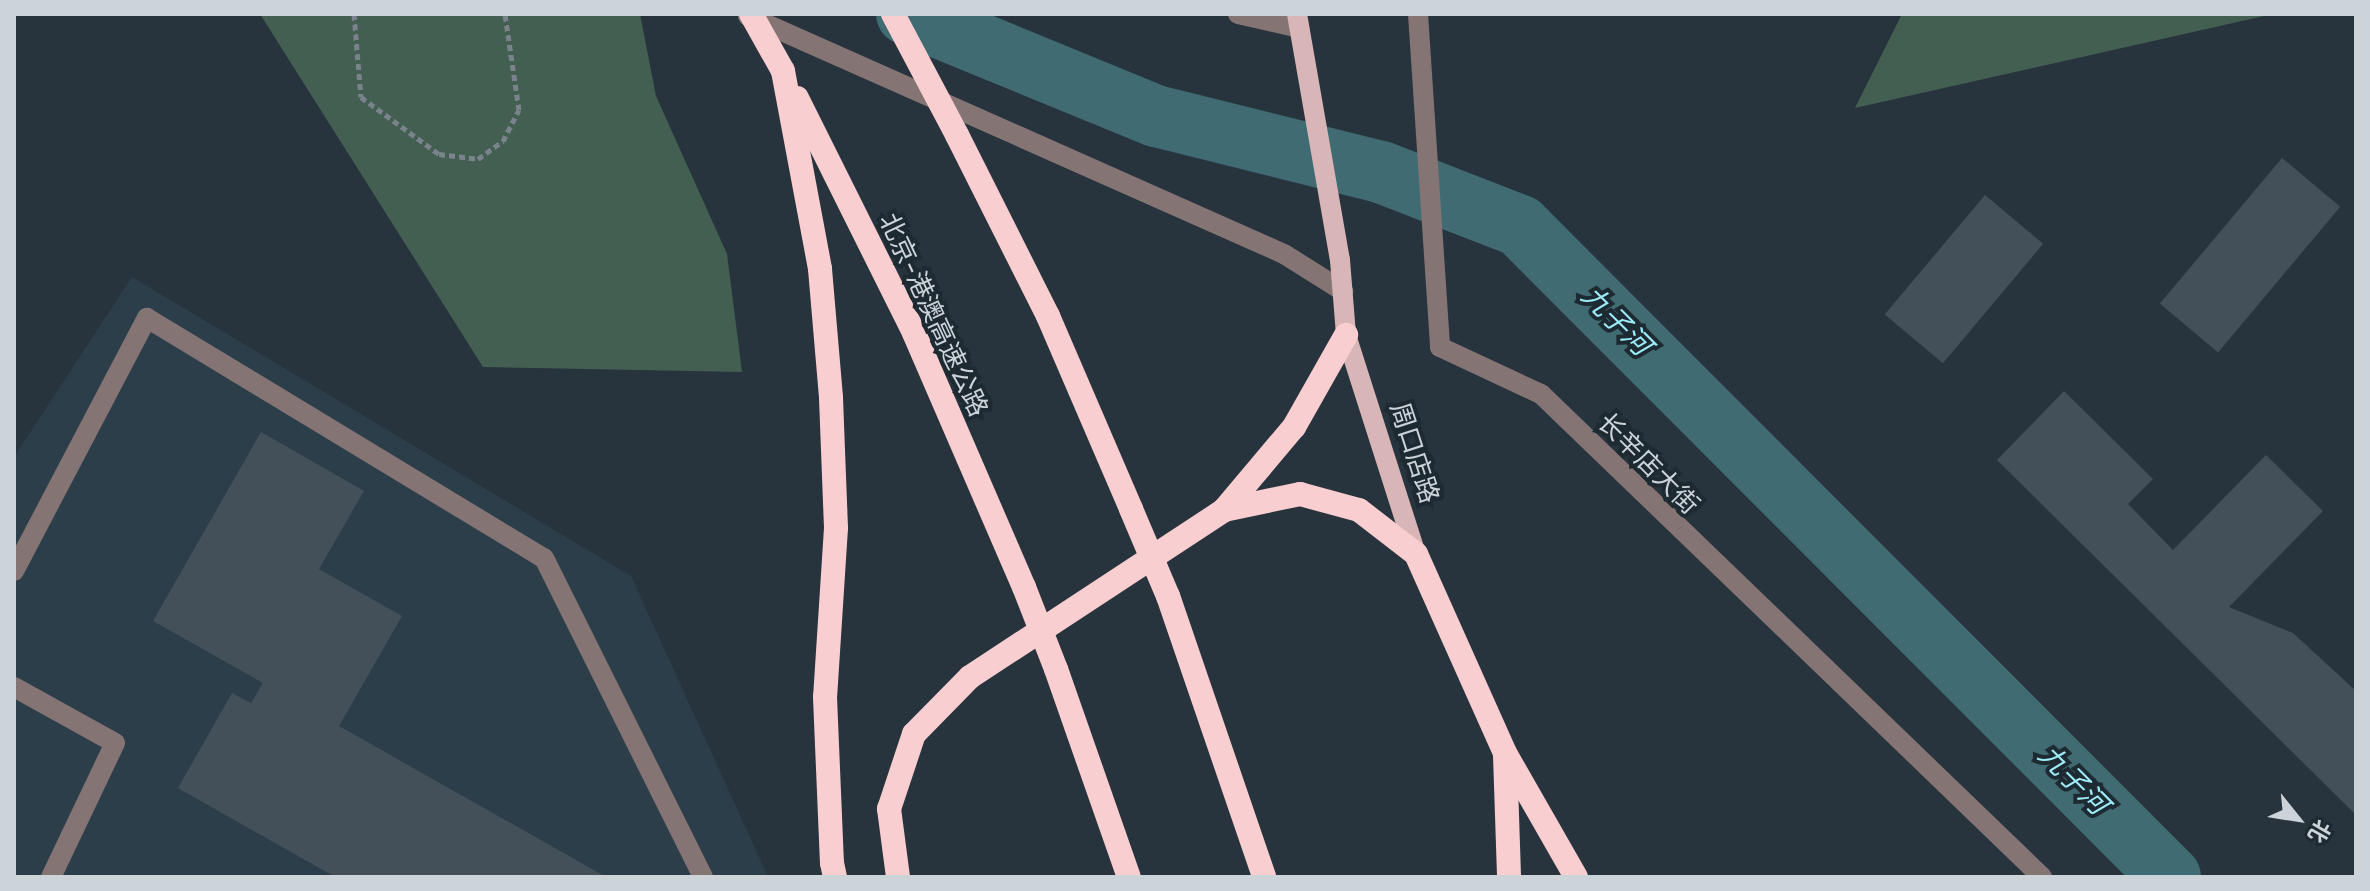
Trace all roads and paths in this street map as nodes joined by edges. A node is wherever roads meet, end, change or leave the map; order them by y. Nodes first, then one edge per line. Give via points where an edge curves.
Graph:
1 (354, 14) edge
2 (505, 14) edge
3 (744, 14) edge
4 (751, 14) edge
5 (893, 14) edge
6 (1238, 14) edge
7 (1418, 14) edge
8 (1298, 21) edge
9 (783, 71) junction
10 (1343, 291) junction
11 (1346, 335) junction
12 (1224, 510) junction
13 (1416, 554) junction
14 (14, 571) edge
15 (14, 687) edge
16 (1505, 753) junction
17 (51, 877) edge
18 (703, 877) edge
19 (835, 877) edge
20 (898, 877) edge
21 (1129, 877) edge
22 (1264, 877) edge
23 (1509, 877) edge
24 (1576, 877) edge
25 (2042, 877) edge

1 - 2 path via 361,97 439,154 478,159 503,141 519,110
3 - 10 street via 1284,254
4 - 9 highway, 北京-港澳高速公路, bridge
5 - 22 highway, bridge via 1048,316 1131,509 1168,596
6 - 8 street
7 - 25 street, 长辛店大街 via 1440,347 1541,394
8 - 10 main road, 周口店路
9 - 19 highway via 820,269 831,398 836,528 825,697
9 - 21 highway, 北京-港澳高速公路, bridge via 914,333 1024,587
10 - 11 main road, 周口店路
11 - 12 highway via 1294,427
11 - 13 main road, 周口店路
12 - 13 highway via 1300,494 1359,510
12 - 20 highway via 970,677 914,734 889,809
13 - 16 highway, 周口店路
14 - 18 street via 147,318 544,558
15 - 17 street via 115,743
16 - 23 highway
16 - 24 highway, 周口店路

